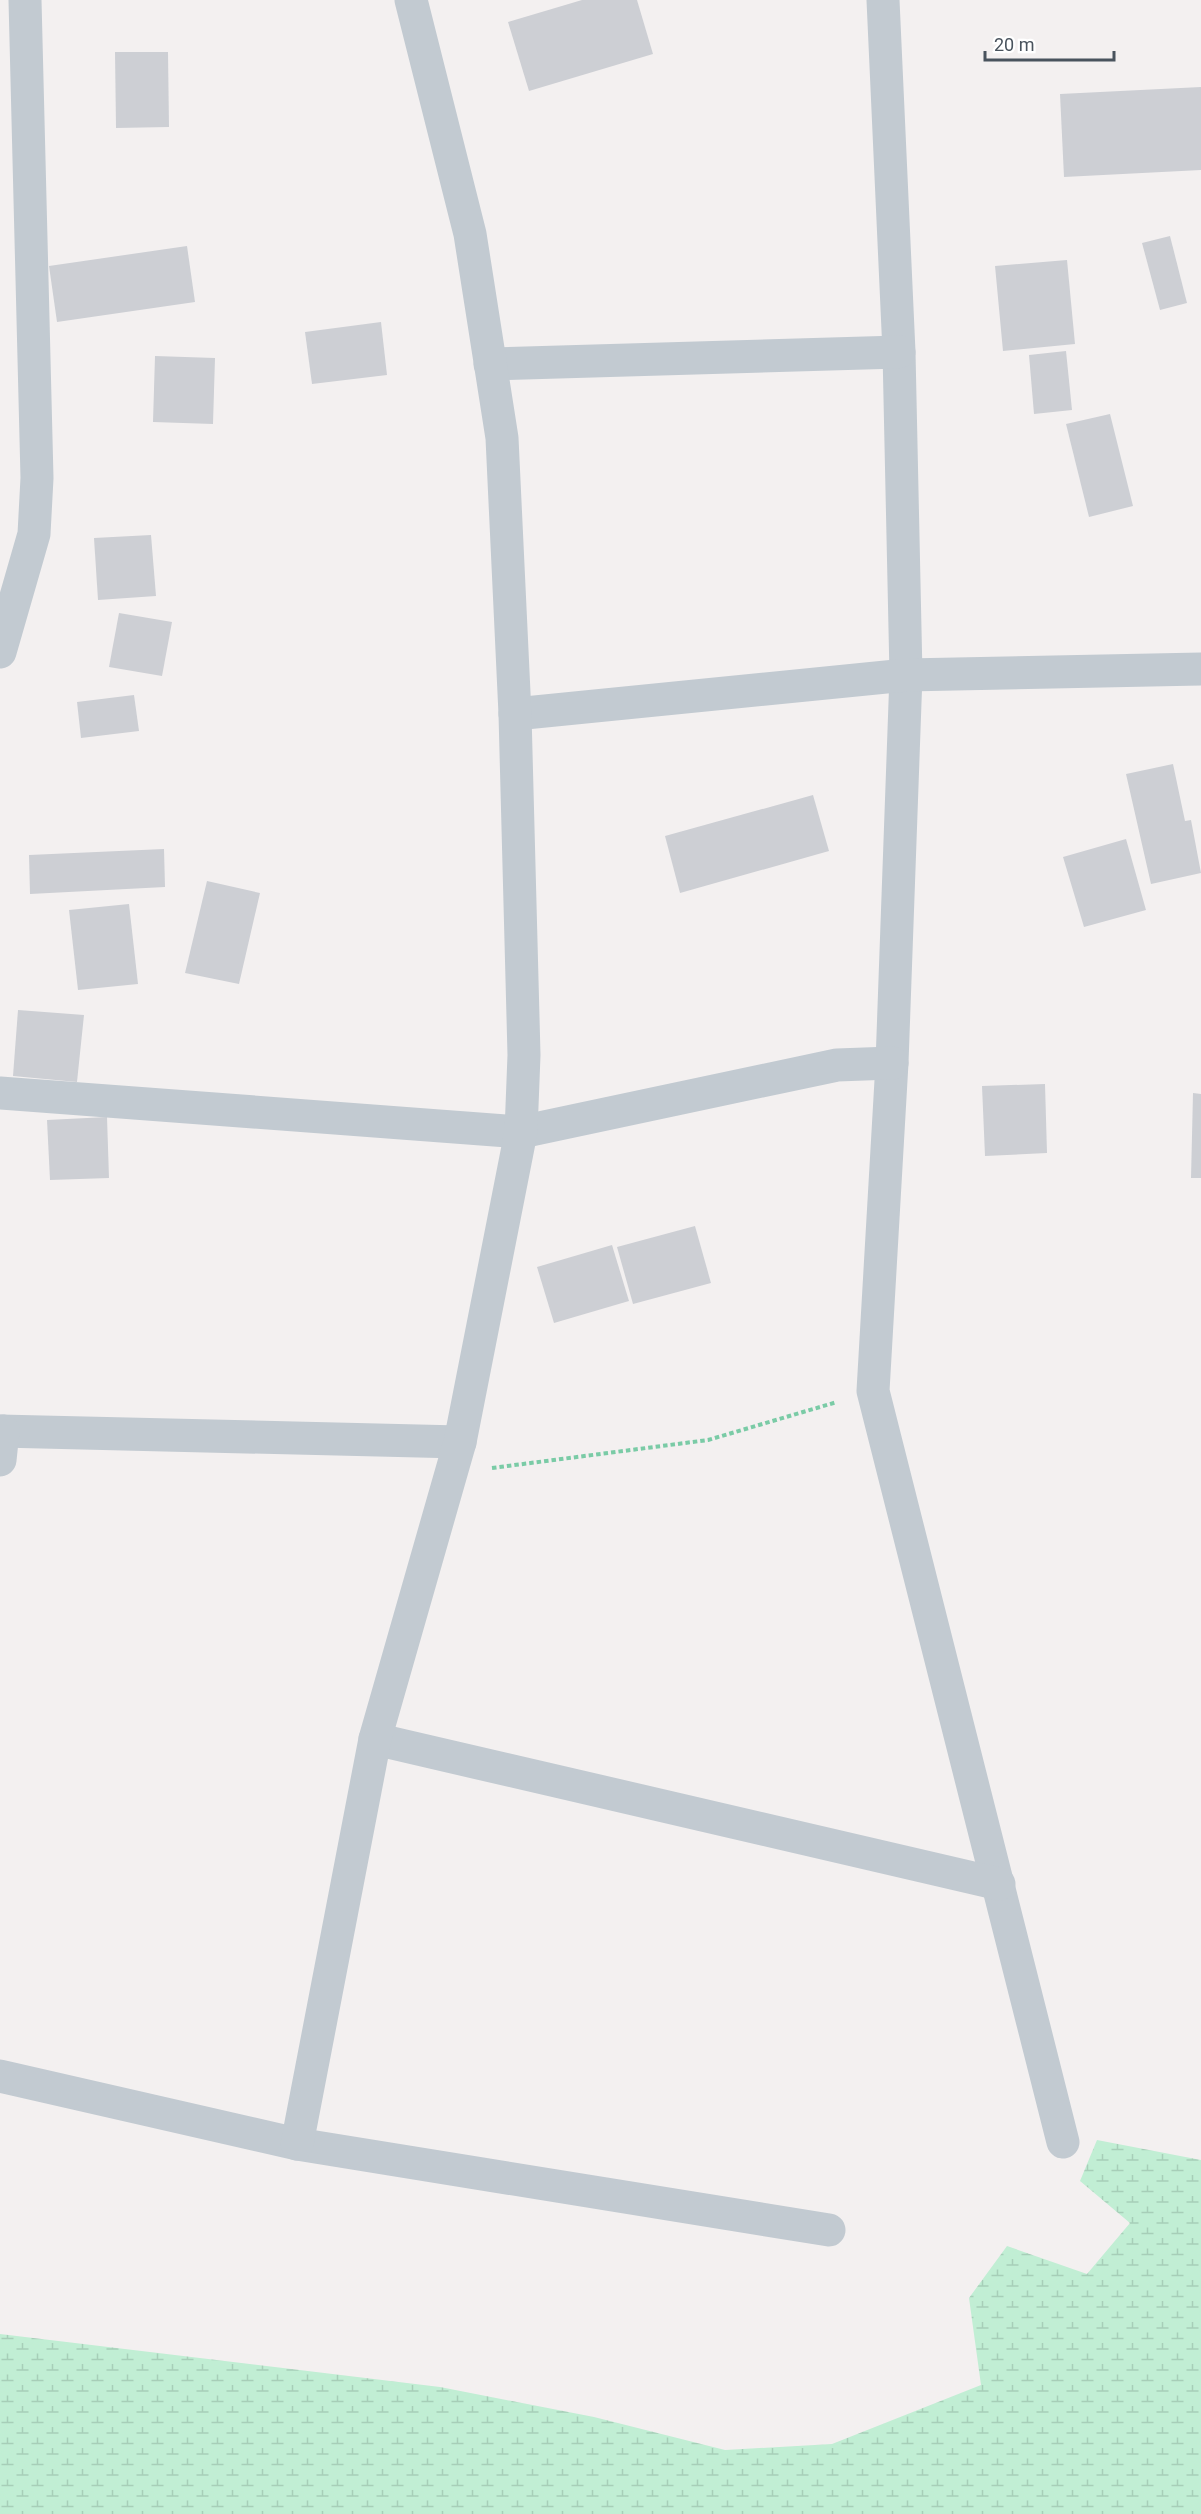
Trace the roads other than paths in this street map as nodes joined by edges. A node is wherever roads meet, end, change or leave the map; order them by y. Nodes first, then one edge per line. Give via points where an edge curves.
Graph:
1 (25, 0) edge
2 (411, 0) edge
3 (883, 0) edge
4 (899, 352) junction
5 (490, 364) junction
6 (0, 652) edge
7 (1201, 669) edge
8 (906, 675) junction
9 (515, 714) junction
10 (892, 1063) junction
11 (0, 1093) edge
12 (521, 1132) junction
13 (1, 1441) edge
14 (460, 1442) junction
15 (375, 1739) junction
16 (999, 1884) junction
17 (0, 2076) edge
18 (1063, 2142) dead end
19 (297, 2144) junction
20 (829, 2230) dead end

1 - 6 street via 37,478 34,534
2 - 5 street via 470,234
3 - 4 street
4 - 5 street
4 - 8 street
5 - 9 street via 502,438
7 - 8 street
8 - 9 street
8 - 10 street
9 - 12 street via 524,1055
10 - 12 street via 837,1065
10 - 16 street via 873,1391
11 - 12 street
12 - 14 street
13 - 14 street
14 - 15 street
15 - 16 street
15 - 19 street
16 - 18 street
17 - 19 street
19 - 20 street

